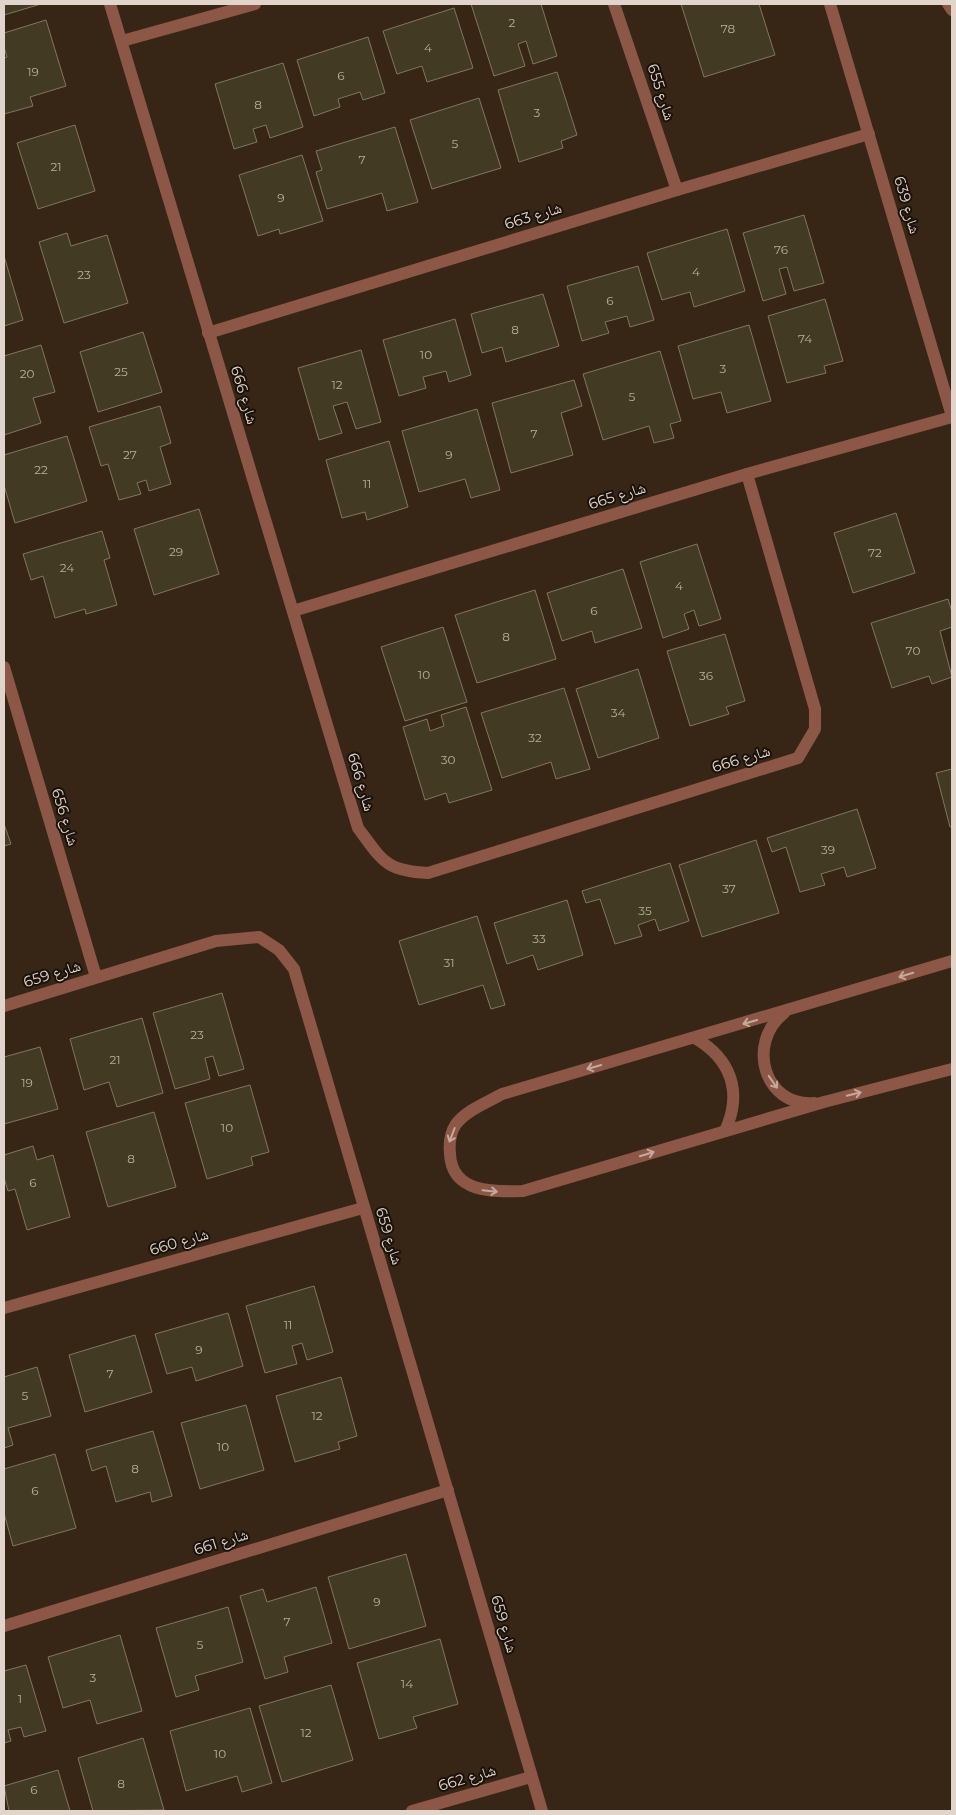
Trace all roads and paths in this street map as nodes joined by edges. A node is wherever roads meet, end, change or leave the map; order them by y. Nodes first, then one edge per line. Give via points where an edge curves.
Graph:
1 (110, 4) edge
2 (255, 4) edge
3 (614, 4) edge
4 (830, 4) edge
5 (948, 4) edge
6 (952, 10) edge
7 (122, 42) junction
8 (869, 134) junction
9 (677, 190) junction
10 (208, 333) junction
11 (952, 416) edge
12 (747, 474) junction
13 (293, 611) junction
14 (4, 667) edge
15 (8, 696) edge
16 (952, 961) edge
17 (96, 977) junction
18 (4, 1006) edge
19 (788, 1010) junction
20 (694, 1038) junction
21 (952, 1070) edge
22 (824, 1102) junction
23 (725, 1131) junction
24 (363, 1208) junction
25 (4, 1308) edge
26 (448, 1490) junction
27 (4, 1626) edge
28 (531, 1777) junction
29 (412, 1811) edge
30 (542, 1811) edge

1 - 7 street, شارع 666
2 - 7 street
3 - 9 street, شارع 655
4 - 8 street, شارع 639
5 - 6 street
7 - 10 street, شارع 666
8 - 9 street, شارع 663
8 - 11 street, شارع 639
9 - 10 street, شارع 663
10 - 13 street, شارع 666
11 - 12 street, شارع 665
12 - 13 street, شارع 665
12 - 13 street, شارع 666 via 815,709 815,729 798,758 428,873 404,872 384,863 358,828
14 - 15 street, شارع 656
15 - 17 street, شارع 656
16 -> 19 street
17 - 18 street, شارع 659
17 - 24 street, شارع 659 via 216,941 259,937 279,950 294,969
19 -> 20 street
19 -> 22 street via 774,1021 765,1037 762,1055 766,1072 775,1087 789,1098 806,1103
20 - 23 street via 717,1055 731,1079 734,1106
20 -> 23 street via 502,1094 472,1110 456,1125 449,1142 450,1166 458,1176 486,1192 523,1191
22 -> 21 street
22 - 23 street
24 - 25 street, شارع 660
24 - 26 street, شارع 659
26 - 27 street, شارع 661
26 - 28 street, شارع 659
28 - 29 street, شارع 662
28 - 30 street, شارع 659

